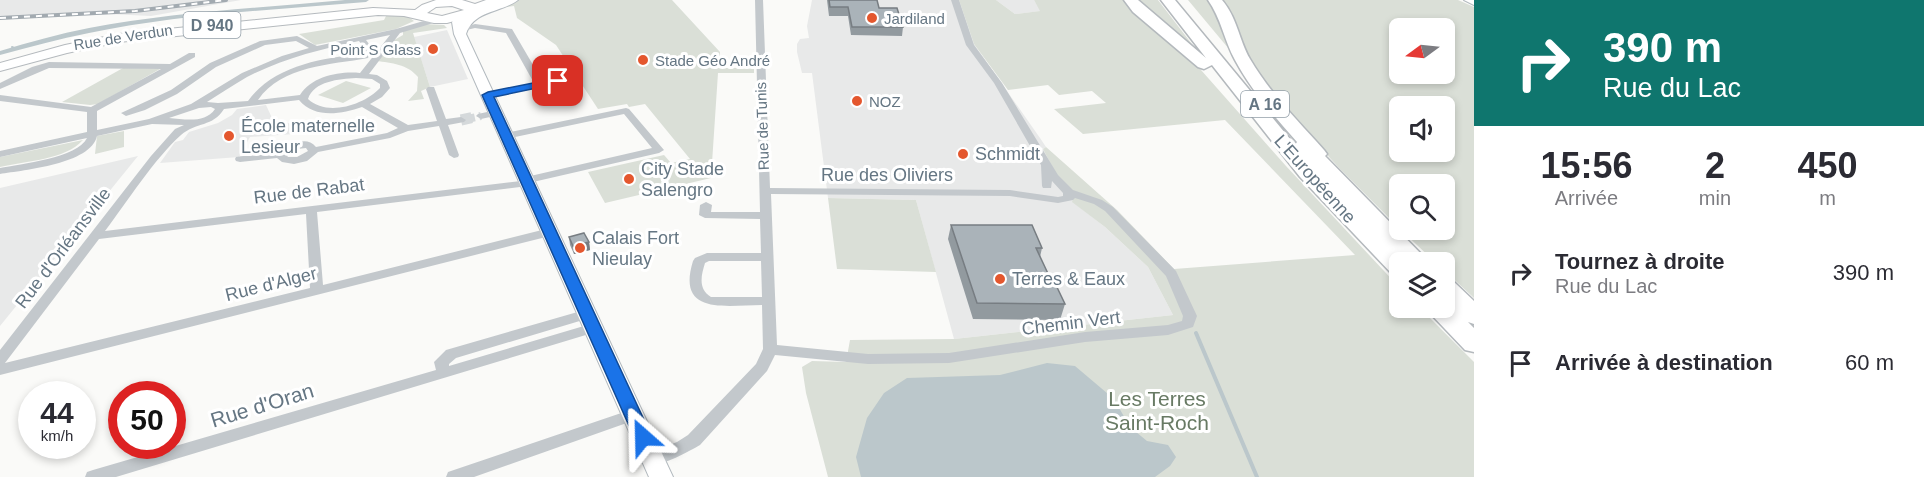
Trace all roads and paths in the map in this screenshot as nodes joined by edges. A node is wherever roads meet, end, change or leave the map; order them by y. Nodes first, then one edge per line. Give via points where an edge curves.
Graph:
1 (480, 0) edge
2 (499, 0) edge
3 (512, 0) edge
4 (759, 0) edge
5 (956, 0) edge
6 (1131, 0) edge
7 (1168, 0) edge
8 (1180, 0) edge
9 (1215, 0) edge
10 (454, 1) edge
11 (432, 12) edge
12 (463, 22) junction
13 (397, 31) junction
14 (361, 38) junction
15 (315, 48) junction
16 (192, 55) dead end
17 (365, 56) junction
18 (377, 56) junction
19 (0, 65) edge
20 (172, 67) junction
21 (363, 75) junction
22 (575, 78) dead end
23 (227, 84) junction
24 (540, 85) junction
25 (0, 86) edge
26 (431, 89) dead end
27 (488, 95) junction
28 (303, 97) junction
29 (0, 98) edge
30 (246, 104) junction
31 (364, 104) junction
32 (215, 108) junction
33 (92, 110) junction
34 (126, 113) dead end
35 (489, 114) junction
36 (181, 115) junction
37 (460, 120) tunnel mouth
38 (200, 122) junction
39 (443, 123) junction
40 (406, 128) junction
41 (91, 134) junction
42 (506, 136) junction
43 (0, 154) edge
44 (454, 155) dead end
45 (155, 158) junction
46 (240, 159) dead end
47 (1046, 165) junction
48 (0, 171) edge
49 (1307, 173) junction
50 (525, 182) junction
51 (1046, 190) junction
52 (1067, 190) junction
53 (765, 191) junction
54 (1356, 201) junction
55 (706, 205) dead end
56 (311, 209) junction
57 (765, 216) junction
58 (546, 233) junction
59 (95, 236) junction
60 (1408, 252) edge
61 (767, 257) junction
62 (1389, 258) edge
63 (318, 291) junction
64 (1455, 297) edge
65 (768, 301) junction
66 (1474, 315) edge
67 (1448, 318) edge
68 (586, 322) junction
69 (1474, 343) edge
70 (770, 349) junction
71 (0, 360) edge
72 (0, 370) edge
73 (629, 417) junction
74 (652, 469) edge
75 (93, 477) edge
76 (454, 477) edge

1 - 10 main road
2 - 12 main road
3 - 12 main road
4 - 53 street, Rue de Tunis
5 - 47 street, Chemin Vert via 969,42
6 - 49 highway via 1203,63
7 - 49 highway, L'Européenne / A 16
8 - 54 highway, L'Européenne / A 16 via 1271,110
9 - 54 highway via 1247,68
10 - 11 main road
10 - 12 main road via 469,5
11 - 12 main road
11 - 13 street, Rue d'Orléansville
11 - 19 main road, Rue de Verdun / D 940 via 368,12 139,36 79,45
11 - 35 main road via 451,26
12 - 24 street via 509,32
12 - 27 main road
13 - 14 street, Rue d'Orléansville
13 - 18 street
14 - 15 street, Rue d'Orléansville
14 - 17 street via 368,48
15 - 23 street, Rue d'Orléansville
15 - 34 street via 297,38 263,44 206,69 174,92
16 - 20 street
17 - 18 street
17 - 30 street via 319,63 288,74
18 - 21 street
20 - 25 street via 49,65
20 - 33 street
21 - 28 street via 321,82
21 - 31 street via 379,78 385,85 380,95
22 - 24 street
23 - 32 street, Rue d'Orléansville via 212,96
23 - 36 street, Rue d'Orléansville
24 - 27 street
26 - 39 street
27 - 35 main road
28 - 30 street
28 - 31 street via 308,106 325,110
29 - 33 street
30 - 32 street
31 - 40 street
32 - 36 street
32 - 38 street, Rue d'Orléansville
33 - 41 street
35 - 42 main road
35 - 50 main road
36 - 38 street
36 - 41 street
36 - 45 street, Rue d'Orléansville
37 - 39 street
38 - 45 street, Rue d'Orléansville via 179,131
39 - 40 street
39 - 44 street
40 - 46 street via 390,135 315,150 297,160 285,160 281,155
41 - 43 street
41 - 48 street via 89,144 79,152
42 - 50 main road
42 - 50 street, Rue de Rabat via 626,111 659,150
45 - 59 street, Rue d'Orléansville
47 - 51 street, Chemin Vert
47 - 52 street, Chemin Vert
49 - 62 highway, L'Européenne / A 16
50 - 56 street, Rue de Rabat
50 - 58 main road
51 - 52 street, Rue des Oliviers via 1066,200 1070,196
51 - 53 street, Rue des Oliviers
52 - 70 street, Chemin Vert via 1109,209 1166,266 1190,316 1188,324 949,358 868,359
53 - 57 street, Rue de Tunis
54 - 60 highway, L'Européenne / A 16
55 - 57 street via 705,215
56 - 59 street, Rue de Rabat
56 - 63 street
57 - 61 street, Rue de Tunis
58 - 63 street, Rue d'Alger
58 - 68 main road
59 - 71 street, Rue d'Orléansville
61 - 65 street, Rue de Tunis
61 - 65 street via 707,257 699,261 695,288 700,297 709,301
63 - 72 street, Rue d'Alger
64 - 66 highway
65 - 70 street, Rue de Tunis
67 - 69 highway
68 - 73 main road
68 - 75 street, Rue d'Oran via 444,372
70 - 74 street via 762,367 694,440
73 - 74 main road
73 - 76 street

